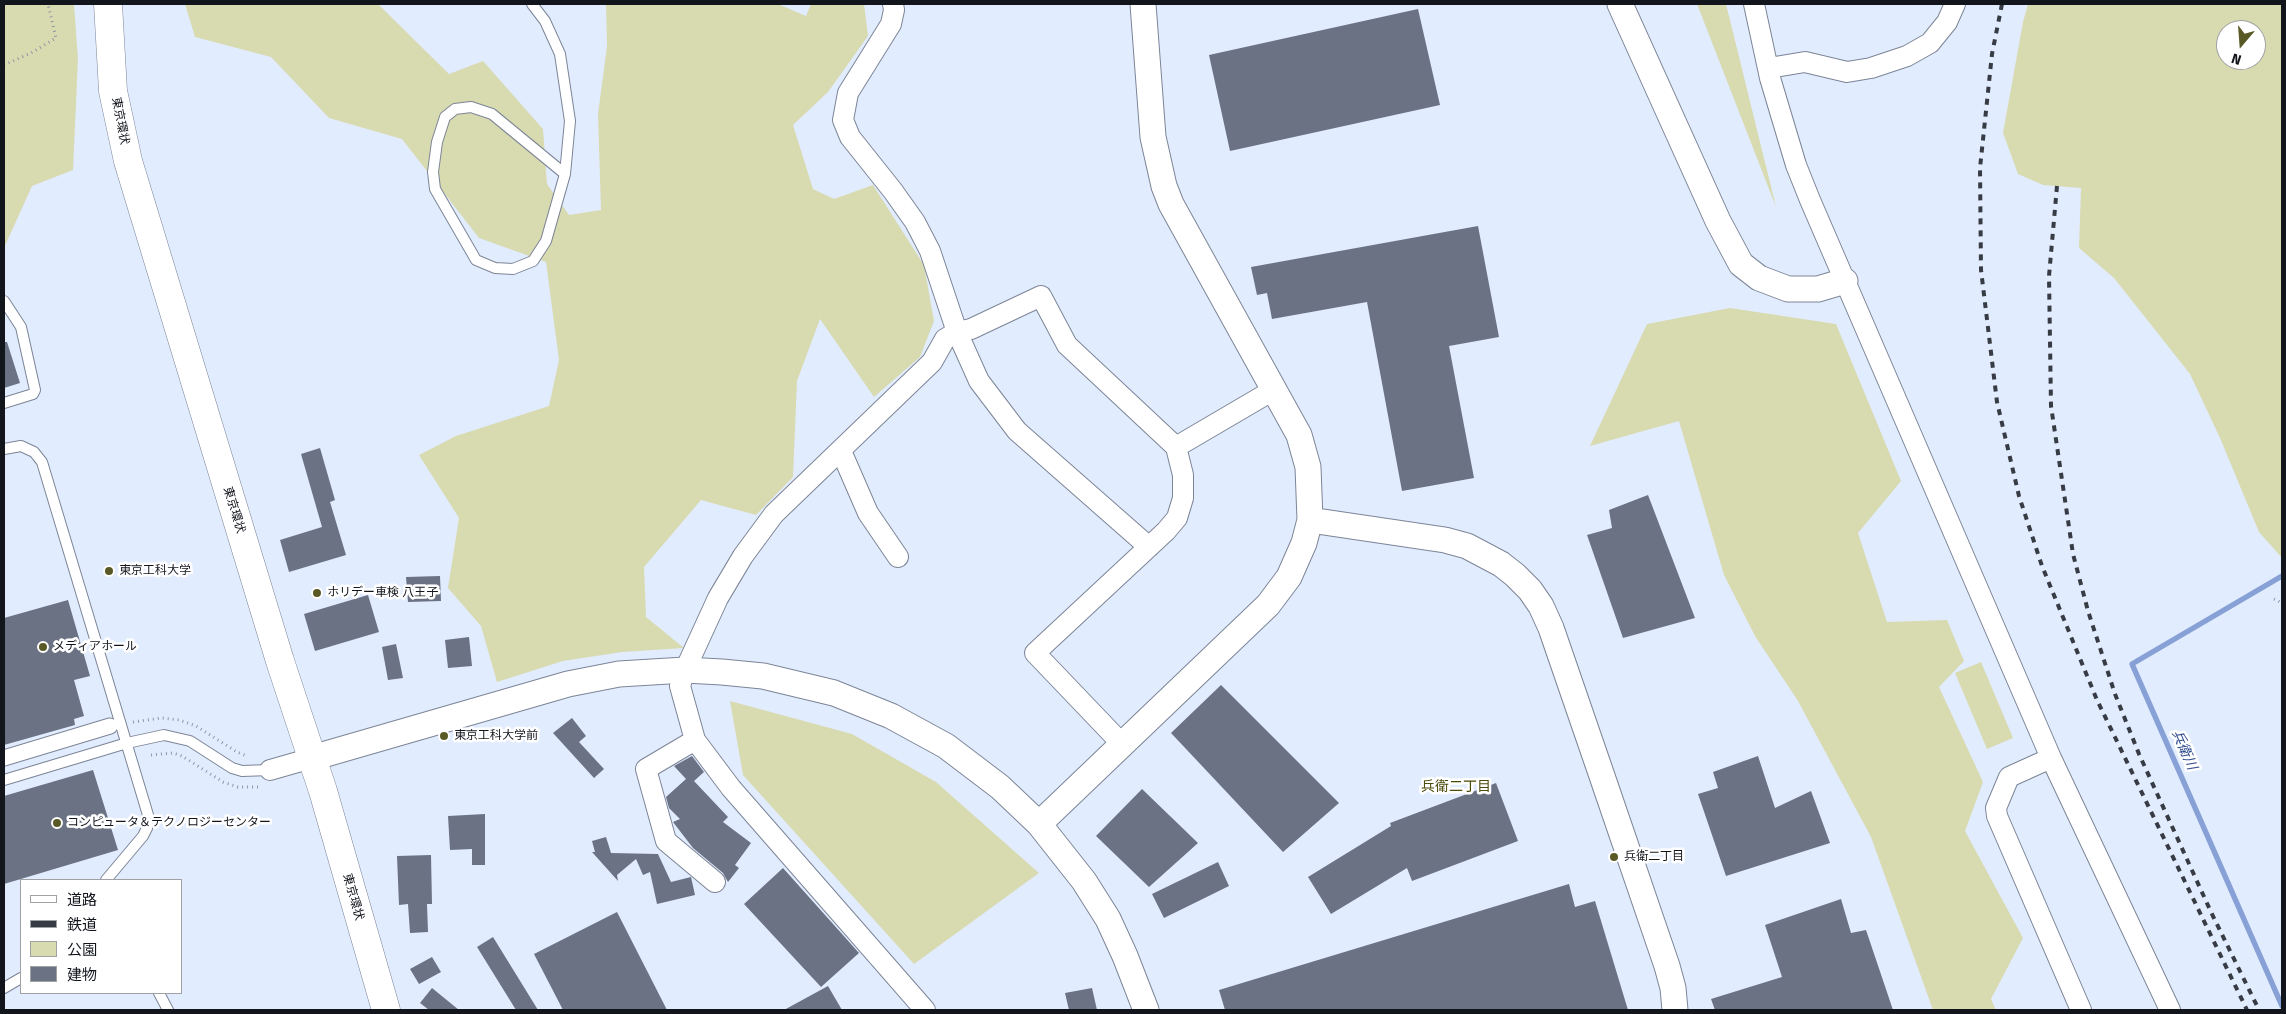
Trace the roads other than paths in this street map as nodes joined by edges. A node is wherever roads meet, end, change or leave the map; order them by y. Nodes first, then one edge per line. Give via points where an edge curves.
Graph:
1 (108, 4) edge
2 (532, 4) edge
3 (893, 4) edge
4 (1143, 4) edge
5 (1620, 4) edge
6 (1754, 4) edge
7 (1955, 4) edge
8 (1769, 68) junction
9 (565, 174) junction
10 (1845, 281) junction
11 (4, 302) edge
12 (957, 332) junction
13 (1275, 389) junction
14 (4, 402) edge
15 (1176, 446) junction
16 (4, 448) edge
17 (841, 451) junction
18 (1310, 520) junction
19 (1149, 547) junction
20 (898, 556) dead end
21 (685, 670) junction
22 (110, 726) dead end
23 (695, 740) junction
24 (127, 743) junction
25 (1122, 744) junction
26 (4, 758) edge
27 (312, 758) junction
28 (2051, 758) junction
29 (270, 770) joint
30 (4, 780) edge
31 (1039, 824) junction
32 (107, 879) edge
33 (715, 882) dead end
34 (20, 979) edge
35 (4, 988) edge
36 (160, 994) edge
37 (168, 1010) edge
38 (386, 1010) edge
39 (925, 1010) edge
40 (1146, 1010) edge
41 (1675, 1010) edge
42 (2081, 1010) edge
43 (2170, 1010) edge

1 - 27 highway, 東京環状 via 114,91 128,161
2 - 9 lane via 545,21 560,54 570,121
3 - 12 street via 891,24 853,82 843,120 850,137 915,222 930,251
4 - 13 street via 1153,137 1164,186
5 - 10 street via 1718,221 1741,264 1759,278 1788,289 1818,289
6 - 8 street
7 - 8 street via 1947,22 1930,43 1907,56 1872,68 1847,72 1805,62
8 - 10 street via 1796,165
9 - 9 lane via 546,240 533,260 513,269 495,268 476,260 435,189 437,142 445,117 455,109 471,107 492,114
10 - 28 street
11 - 14 lane via 21,327 35,390 33,394
12 - 15 street via 971,329 1041,296 1067,345
12 - 17 street via 945,339 932,362
12 - 19 street via 979,380 1017,431
13 - 15 street
13 - 18 street via 1305,451
15 - 19 street via 1183,475 1183,498 1177,518
16 - 24 lane via 21,446 34,452 42,462
17 - 20 street via 868,513
17 - 21 street via 774,514 743,556 718,598
18 - 25 street via 1299,556 1274,598
18 - 41 street via 1467,546 1501,564 1530,590 1551,628 1667,966
19 - 25 street via 1036,653
21 - 23 street via 680,686
21 - 27 street via 619,674 568,684
21 - 31 street via 763,676 798,683 834,693 891,716 946,746 975,767
22 - 26 street
23 - 33 street via 646,770 666,841
23 - 39 street via 731,788
24 - 29 lane via 153,736 177,736 232,768 253,772
24 - 30 lane
24 - 32 lane via 148,821 143,836
25 - 31 street
27 - 29 street
27 - 38 highway, 東京環状
28 - 42 street via 2009,776 1996,812
28 - 43 street
31 - 40 street via 1084,881 1104,913 1118,938
34 - 35 lane
36 - 37 lane

